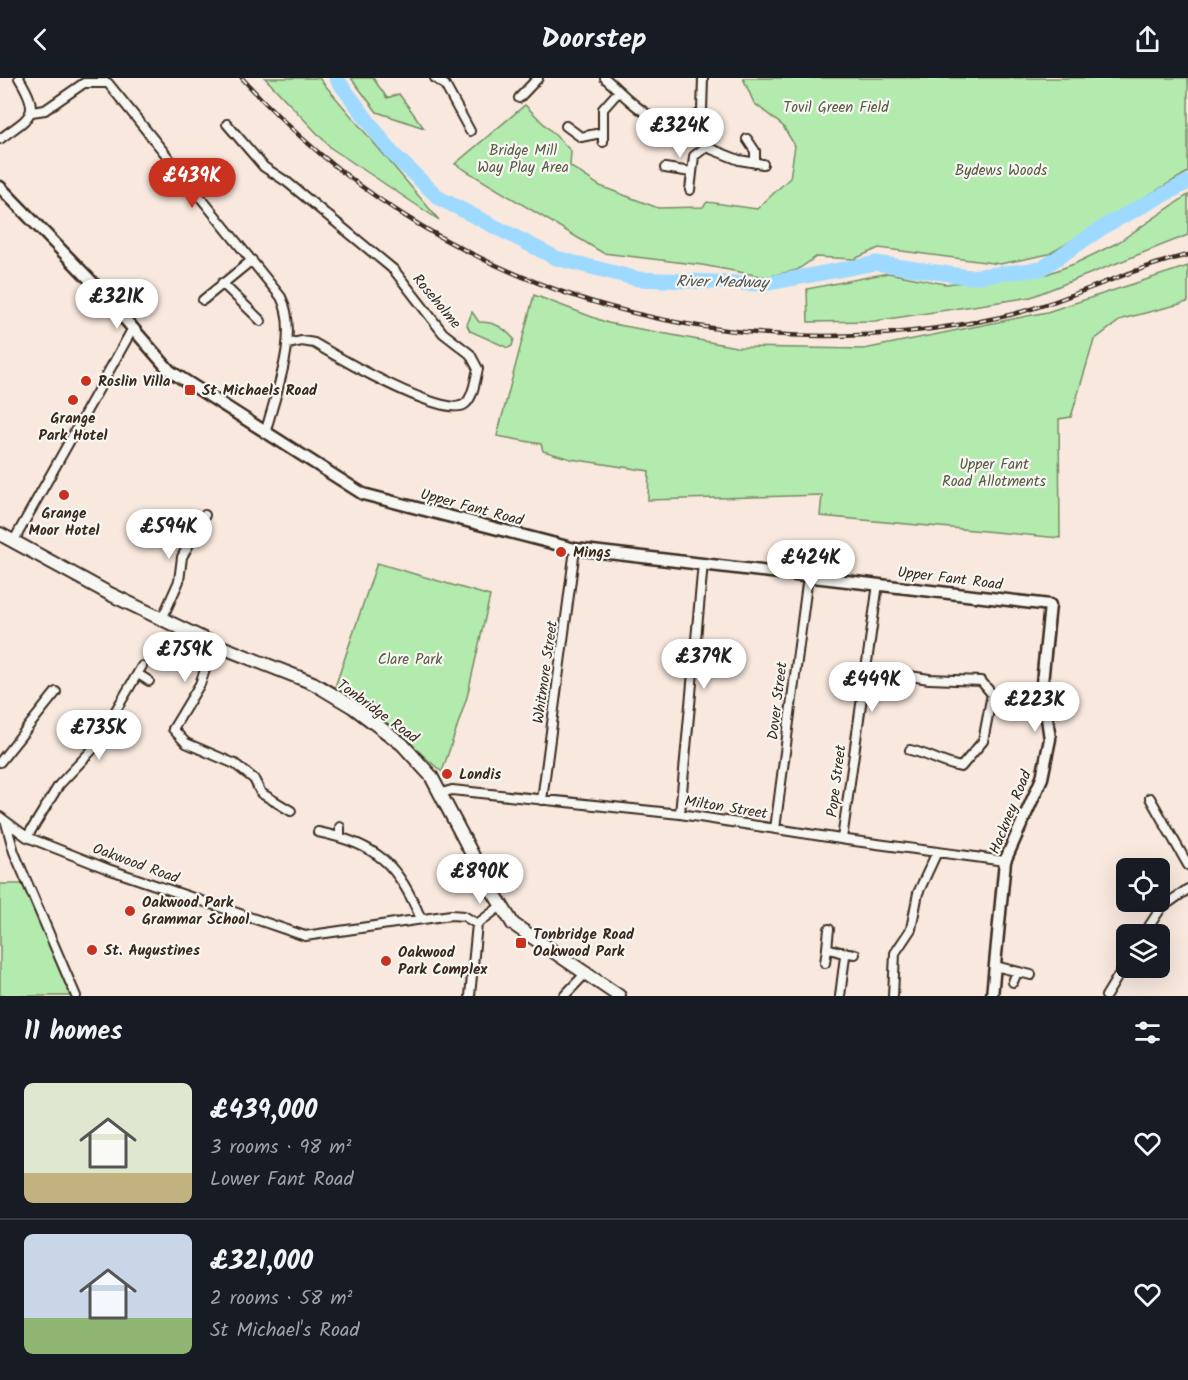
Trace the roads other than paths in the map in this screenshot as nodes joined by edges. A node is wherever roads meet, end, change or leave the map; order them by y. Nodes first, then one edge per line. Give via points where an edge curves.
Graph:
1 (20, 78) edge
2 (435, 78) edge
3 (538, 78) edge
4 (605, 78) edge
5 (703, 78) edge
6 (619, 90) junction
7 (519, 98) dead end
8 (32, 112) junction
9 (692, 121) junction
10 (227, 124) dead end
11 (566, 126) dead end
12 (470, 131) dead end
13 (1, 136) edge
14 (747, 139) dead end
15 (706, 147) junction
16 (665, 168) dead end
17 (691, 172) junction
18 (0, 187) edge
19 (690, 190) dead end
20 (252, 260) junction
21 (222, 283) junction
22 (203, 300) dead end
23 (261, 321) dead end
24 (133, 328) junction
25 (287, 344) junction
26 (265, 434) junction
27 (205, 515) dead end
28 (0, 534) edge
29 (13, 542) junction
30 (575, 549) junction
31 (703, 563) junction
32 (808, 576) junction
33 (878, 584) junction
34 (1050, 605) joint
35 (162, 619) junction
36 (214, 644) junction
37 (142, 666) dead end
38 (866, 669) junction
39 (138, 674) junction
40 (148, 681) dead end
41 (56, 692) dead end
42 (910, 750) dead end
43 (0, 762) edge
44 (442, 793) junction
45 (1150, 798) dead end
46 (542, 800) junction
47 (291, 811) dead end
48 (680, 814) junction
49 (3, 819) edge
50 (340, 827) dead end
51 (775, 829) junction
52 (318, 832) dead end
53 (27, 837) junction
54 (340, 837) junction
55 (842, 839) junction
56 (937, 852) junction
57 (1005, 861) junction
58 (1188, 865) edge
59 (1188, 889) edge
60 (501, 906) junction
61 (421, 919) junction
62 (477, 924) junction
63 (1151, 924) edge
64 (829, 929) dead end
65 (827, 948) junction
66 (841, 952) junction
67 (855, 954) dead end
68 (825, 963) dead end
69 (995, 966) junction
70 (587, 972) junction
71 (1017, 972) junction
72 (1031, 975) dead end
73 (1117, 978) edge
74 (1013, 982) dead end
75 (76, 996) edge
76 (470, 996) edge
77 (564, 996) edge
78 (620, 996) edge
79 (840, 996) edge
80 (893, 996) edge
81 (991, 996) edge
82 (1106, 996) edge

1 - 8 street
2 - 12 street via 445,85
3 - 7 street
4 - 6 street
5 - 9 street via 702,111
6 - 9 street via 656,120 677,125
6 - 11 street via 603,109 602,138 581,137
8 - 13 street via 28,120
8 - 20 street via 45,110 84,83 108,83
9 - 15 street
10 - 25 street, Roseholme via 264,167 394,270 443,333 470,354 478,369 470,399 460,406 449,406 396,388 314,344
14 - 15 street via 759,163
15 - 17 street via 693,156
16 - 17 street
17 - 19 street
18 - 24 street, Upper Fant Road via 50,235
20 - 21 street
20 - 25 street via 284,303 289,329
21 - 22 street
21 - 23 street
24 - 26 street, Upper Fant Road via 170,371
24 - 29 street
25 - 26 street
26 - 30 street, Upper Fant Road via 363,494
27 - 35 street via 182,556 179,581
28 - 29 main road, Tonbridge Road
29 - 35 main road, Tonbridge Road
30 - 31 street, Upper Fant Road
30 - 46 street, Whitmore Street
31 - 32 street, Upper Fant Road
31 - 48 street
32 - 33 street, Upper Fant Road
32 - 51 street, Dover Street
33 - 34 street, Upper Fant Road
33 - 38 street, Pope Street
34 - 57 street, Hackney Road via 1042,683 1050,739 1042,778
35 - 36 main road, Tonbridge Road
36 - 44 main road, Tonbridge Road via 313,683 353,707 420,761
36 - 47 street via 200,684 173,729 186,742 235,764 254,779 261,793
37 - 39 street
38 - 42 street via 929,679 981,681 992,694 983,741 961,767 944,765 928,754
38 - 55 street, Pope Street
39 - 40 street
39 - 53 street via 93,749 59,785
41 - 43 street
44 - 46 street, Milton Street via 452,790
44 - 60 main road, Tonbridge Road
45 - 58 street
46 - 48 street, Milton Street
48 - 51 street, Milton Street
49 - 53 street, Oakwood Road
49 - 75 street
50 - 54 street
51 - 55 street, Milton Street
52 - 54 street
53 - 61 street, Oakwood Road via 119,873 305,936
54 - 61 street via 393,867 408,887
55 - 56 street, Milton Street
56 - 57 street, Milton Street
56 - 80 street via 918,893 911,929 896,954
57 - 69 street, Hackney Road
59 - 63 street via 1161,908
60 - 62 street
60 - 70 main road, Tonbridge Road via 513,924 539,944
61 - 62 street, Oakwood Road via 464,916
62 - 76 street
64 - 65 street
65 - 66 street
65 - 68 street
66 - 67 street
66 - 79 street via 845,958
69 - 71 street
69 - 81 street, Hackney Road
70 - 77 street
70 - 78 main road, Tonbridge Road
71 - 72 street
71 - 74 street
73 - 82 street

